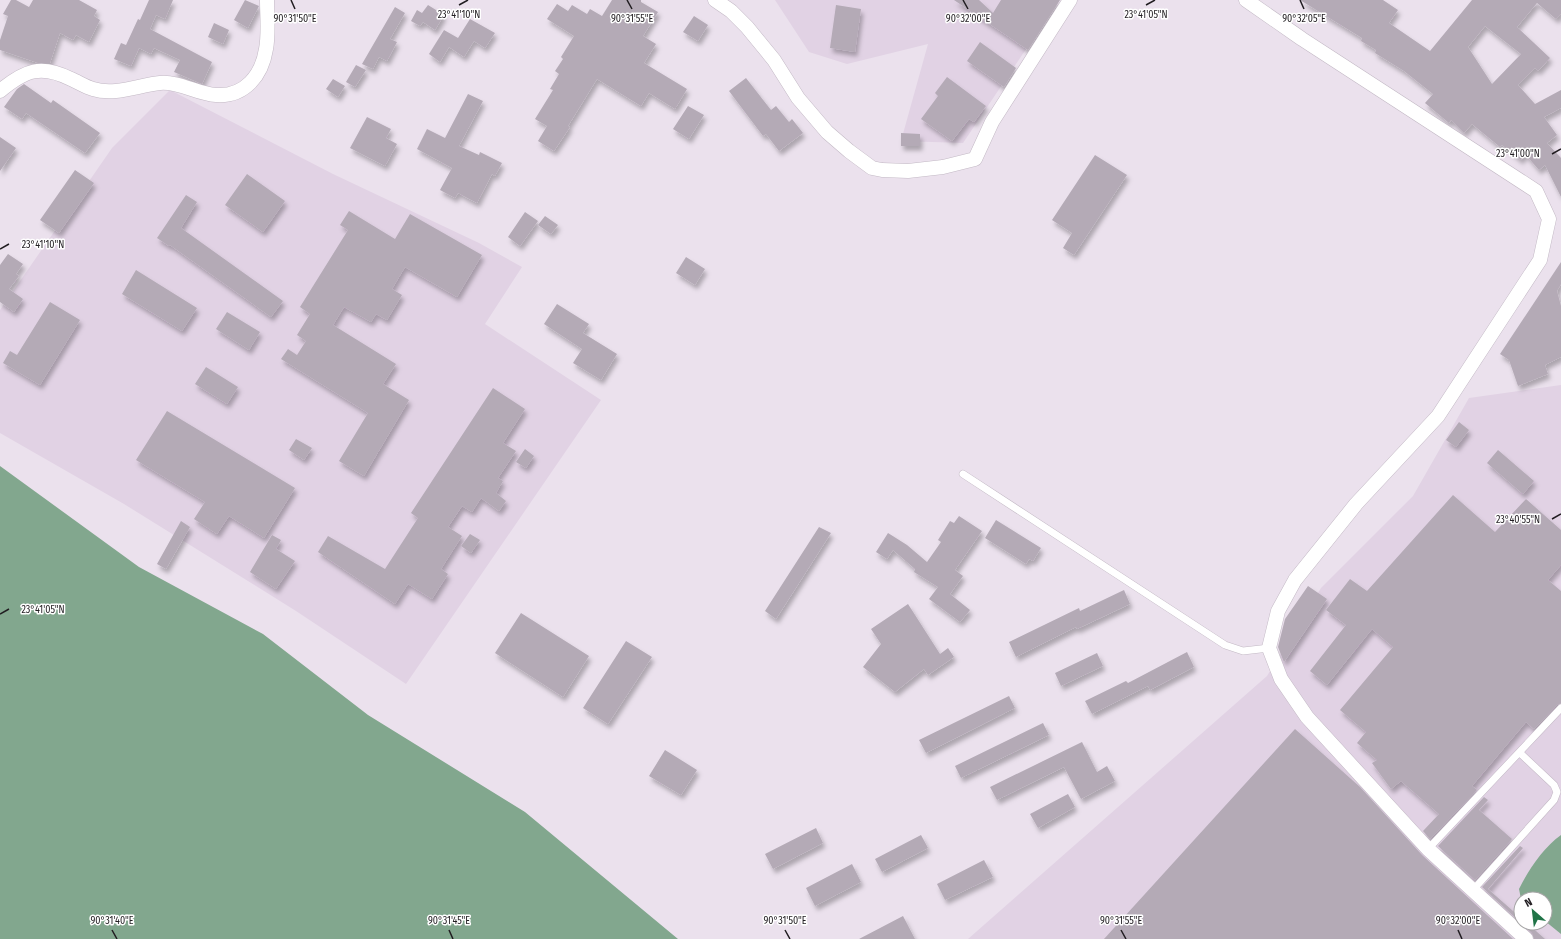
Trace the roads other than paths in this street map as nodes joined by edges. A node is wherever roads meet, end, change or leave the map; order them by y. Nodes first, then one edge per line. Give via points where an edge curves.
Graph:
1 (267, 0) edge
2 (715, 0) edge
3 (1070, 0) edge
4 (1246, 0) edge
5 (0, 91) edge
6 (963, 474) dead end
7 (1269, 648) junction
8 (1561, 708) edge
9 (1520, 753) junction
10 (1557, 786) edge
11 (1428, 849) junction
12 (1473, 890) junction
13 (1526, 939) edge

1 - 5 street via 266,49 256,76 249,86 237,91 216,95 178,84 160,82 140,87 94,90 55,71 32,71 12,81
2 - 3 street via 747,27 774,60 798,98 848,151 872,168 908,171 943,167 975,159 992,122
4 - 7 street via 1536,190 1549,219 1540,260 1438,416 1356,504 1296,580 1278,611
6 - 7 lane via 1225,645 1243,651
7 - 11 street via 1280,679 1307,717
8 - 9 lane
9 - 10 lane
9 - 11 lane
10 - 12 lane via 1554,800
11 - 12 street
12 - 13 street

